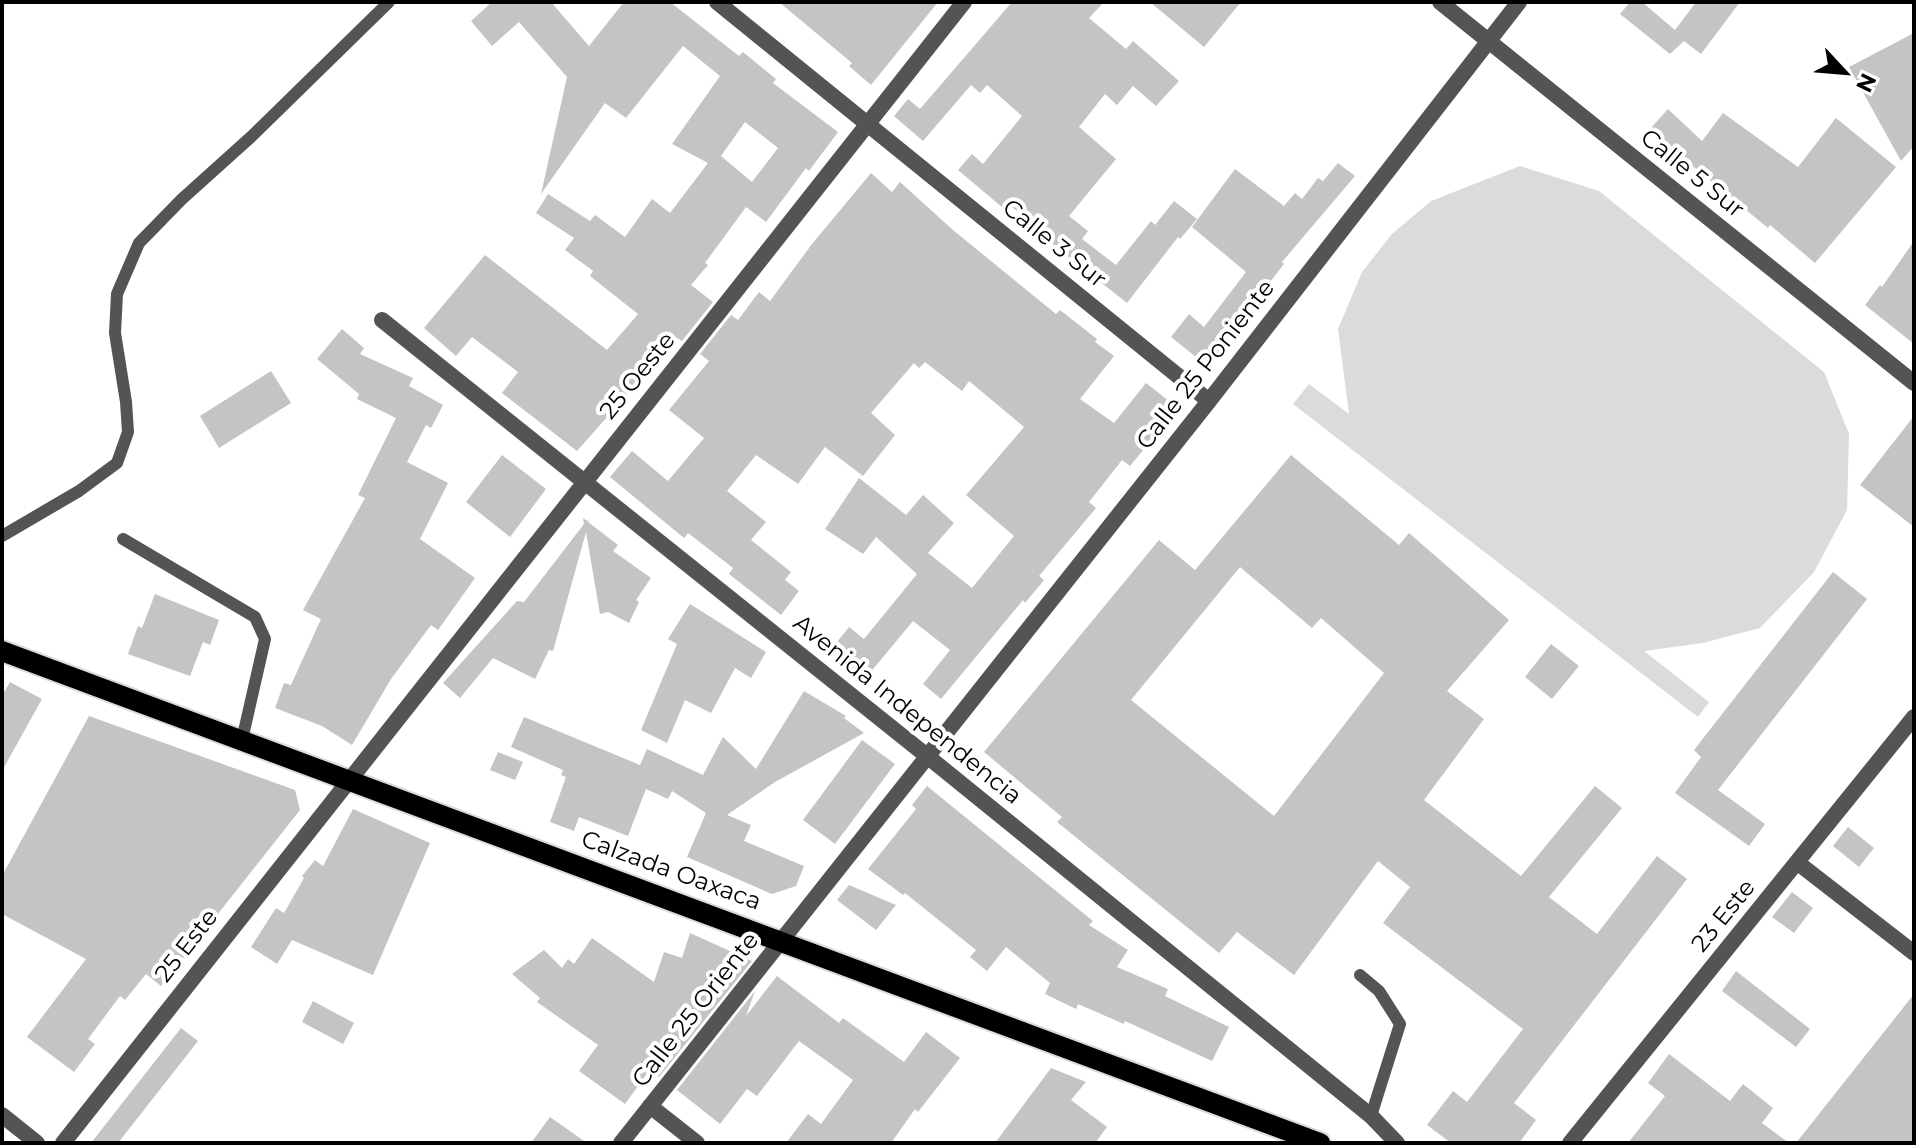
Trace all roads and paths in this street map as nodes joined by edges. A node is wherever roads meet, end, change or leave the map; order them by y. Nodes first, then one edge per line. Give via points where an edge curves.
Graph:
1 (389, 2) edge
2 (717, 2) edge
3 (964, 2) edge
4 (1440, 2) edge
5 (1519, 2) edge
6 (1488, 41) junction
7 (869, 124) junction
8 (382, 320) dead end
9 (1914, 383) edge
10 (1209, 401) junction
11 (584, 482) junction
12 (2, 536) edge
13 (123, 539) dead end
14 (2, 651) edge
15 (1914, 717) edge
16 (242, 740) junction
17 (927, 756) junction
18 (348, 779) junction
19 (1798, 863) junction
20 (782, 940) junction
21 (1914, 953) edge
22 (1360, 975) dead end
23 (650, 1106) junction
24 (2, 1115) edge
25 (1371, 1116) junction
26 (37, 1143) edge
27 (63, 1143) edge
28 (621, 1143) edge
29 (697, 1143) edge
30 (1320, 1143) edge
31 (1397, 1143) edge
32 (1570, 1143) edge

1 - 12 lane via 139,243 117,294 115,333 128,432 117,463
2 - 7 street, Calle 3 Sur
3 - 7 street, 25 Oeste
4 - 6 street, Calle 5 Sur
5 - 6 street, Calle 25 Poniente
6 - 9 street, Calle 5 Sur
6 - 10 street, Calle 25 Poniente
7 - 10 street, Calle 3 Sur
7 - 11 street, 25 Oeste
8 - 11 street, Avenida Independencia
10 - 17 street, Calle 25 Poniente
11 - 17 street, Avenida Independencia
11 - 18 street, 25 Oeste
13 - 16 lane via 255,617 265,639
14 - 16 main road, Calzada Oaxaca
15 - 19 street, 23 Este
16 - 18 main road, Calzada Oaxaca
17 - 20 street, Calle 25 Oriente
17 - 25 street, Avenida Independencia
18 - 20 main road, Calzada Oaxaca
18 - 27 street, 25 Este
19 - 21 street
19 - 32 street, 23 Este
20 - 23 street, Calle 25 Oriente
20 - 30 main road, Calzada Oaxaca
22 - 25 lane via 1379,991 1400,1024
23 - 28 street, Calle 25 Oriente
23 - 29 street
24 - 26 street
25 - 31 street, Avenida Independencia

